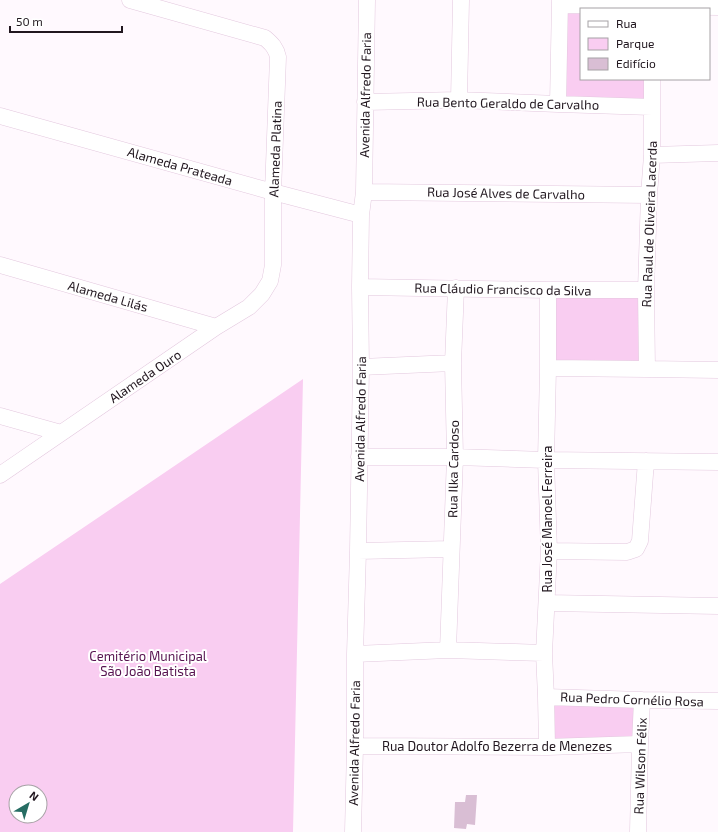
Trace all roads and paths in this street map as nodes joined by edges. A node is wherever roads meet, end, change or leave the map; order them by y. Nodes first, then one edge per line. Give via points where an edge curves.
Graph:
1 (130, 0) edge
2 (462, 0) edge
3 (368, 2) edge
4 (560, 2) edge
5 (718, 7) edge
6 (654, 8) edge
7 (652, 80) edge
8 (459, 100) junction
9 (365, 102) junction
10 (558, 104) junction
11 (652, 107) junction
12 (0, 116) edge
13 (718, 152) edge
14 (652, 155) junction
15 (273, 192) junction
16 (364, 192) junction
17 (649, 195) junction
18 (361, 215) junction
19 (0, 265) edge
20 (273, 265) joint
21 (360, 287) junction
22 (456, 288) junction
23 (548, 290) junction
24 (646, 290) junction
25 (216, 327) junction
26 (453, 363) junction
27 (361, 367) junction
28 (548, 368) junction
29 (647, 369) junction
30 (718, 370) edge
31 (0, 416) edge
32 (61, 433) junction
33 (359, 457) junction
34 (454, 457) junction
35 (546, 460) junction
36 (646, 461) junction
37 (718, 462) edge
38 (0, 475) edge
39 (451, 549) junction
40 (358, 551) junction
41 (549, 551) junction
42 (547, 603) junction
43 (718, 606) edge
44 (448, 650) junction
45 (544, 653) junction
46 (355, 654) junction
47 (546, 697) junction
48 (642, 700) junction
49 (718, 701) edge
50 (640, 744) junction
51 (355, 746) junction
52 (547, 747) junction
53 (353, 832) edge
54 (638, 832) edge

1 - 15 street, Alameda Platina via 265,38 271,43 278,57
2 - 8 street
3 - 9 street, Avenida Alfredo Faria
4 - 6 street
4 - 10 street
5 - 6 street
7 - 11 street, Rua Raul de Oliveira Lacerda
8 - 9 street, Rua Bento Geraldo de Carvalho
8 - 10 street, Rua Bento Geraldo de Carvalho
9 - 16 street, Avenida Alfredo Faria
10 - 11 street, Rua Bento Geraldo de Carvalho
11 - 14 street, Rua Raul de Oliveira Lacerda
12 - 15 street, Alameda Prateada
13 - 14 street
14 - 17 street, Rua Raul de Oliveira Lacerda
15 - 18 street, Alameda Prateada
15 - 20 street, Alameda Platina
16 - 17 street, Rua José Alves de Carvalho
16 - 18 street, Avenida Alfredo Faria
17 - 24 street, Rua Raul de Oliveira Lacerda
18 - 21 street, Avenida Alfredo Faria
19 - 25 street, Alameda Lilás
20 - 25 street, Alameda Ouro via 270,281 262,294 249,307
21 - 22 street, Rua Cláudio Francisco da Silva
21 - 27 street, Avenida Alfredo Faria
22 - 23 street, Rua Cláudio Francisco da Silva
22 - 26 street, Rua Ilka Cardoso
23 - 24 street, Rua Cláudio Francisco da Silva
23 - 28 street, Rua José Manoel Ferreira
24 - 29 street, Rua Raul de Oliveira Lacerda
25 - 32 street, Alameda Ouro
26 - 27 street
26 - 34 street, Rua Ilka Cardoso
27 - 33 street, Avenida Alfredo Faria
28 - 29 street
28 - 35 street, Rua José Manoel Ferreira
29 - 30 street
31 - 32 street
32 - 38 street, Alameda Ouro
33 - 34 street
33 - 40 street, Avenida Alfredo Faria
34 - 35 street
34 - 39 street, Rua Ilka Cardoso
35 - 36 street
35 - 41 street, Rua José Manoel Ferreira
36 - 37 street
36 - 41 street via 640,540 636,549 627,552
39 - 40 street
39 - 44 street, Rua Ilka Cardoso
40 - 46 street, Avenida Alfredo Faria
41 - 42 street, Rua José Manoel Ferreira
42 - 43 street
42 - 45 street, Rua José Manoel Ferreira
44 - 45 street
44 - 46 street
45 - 47 street, Rua José Manoel Ferreira
46 - 51 street, Avenida Alfredo Faria
47 - 48 street, Rua Pedro Cornélio Rosa
47 - 52 street, Rua José Manoel Ferreira
48 - 49 street, Rua Pedro Cornélio Rosa
48 - 50 street, Rua Wilson Félix
50 - 52 street, Rua Doutor Adolfo Bezerra de Menezes
50 - 54 street, Rua Wilson Félix
51 - 52 street, Rua Doutor Adolfo Bezerra de Menezes
51 - 53 street, Avenida Alfredo Faria

